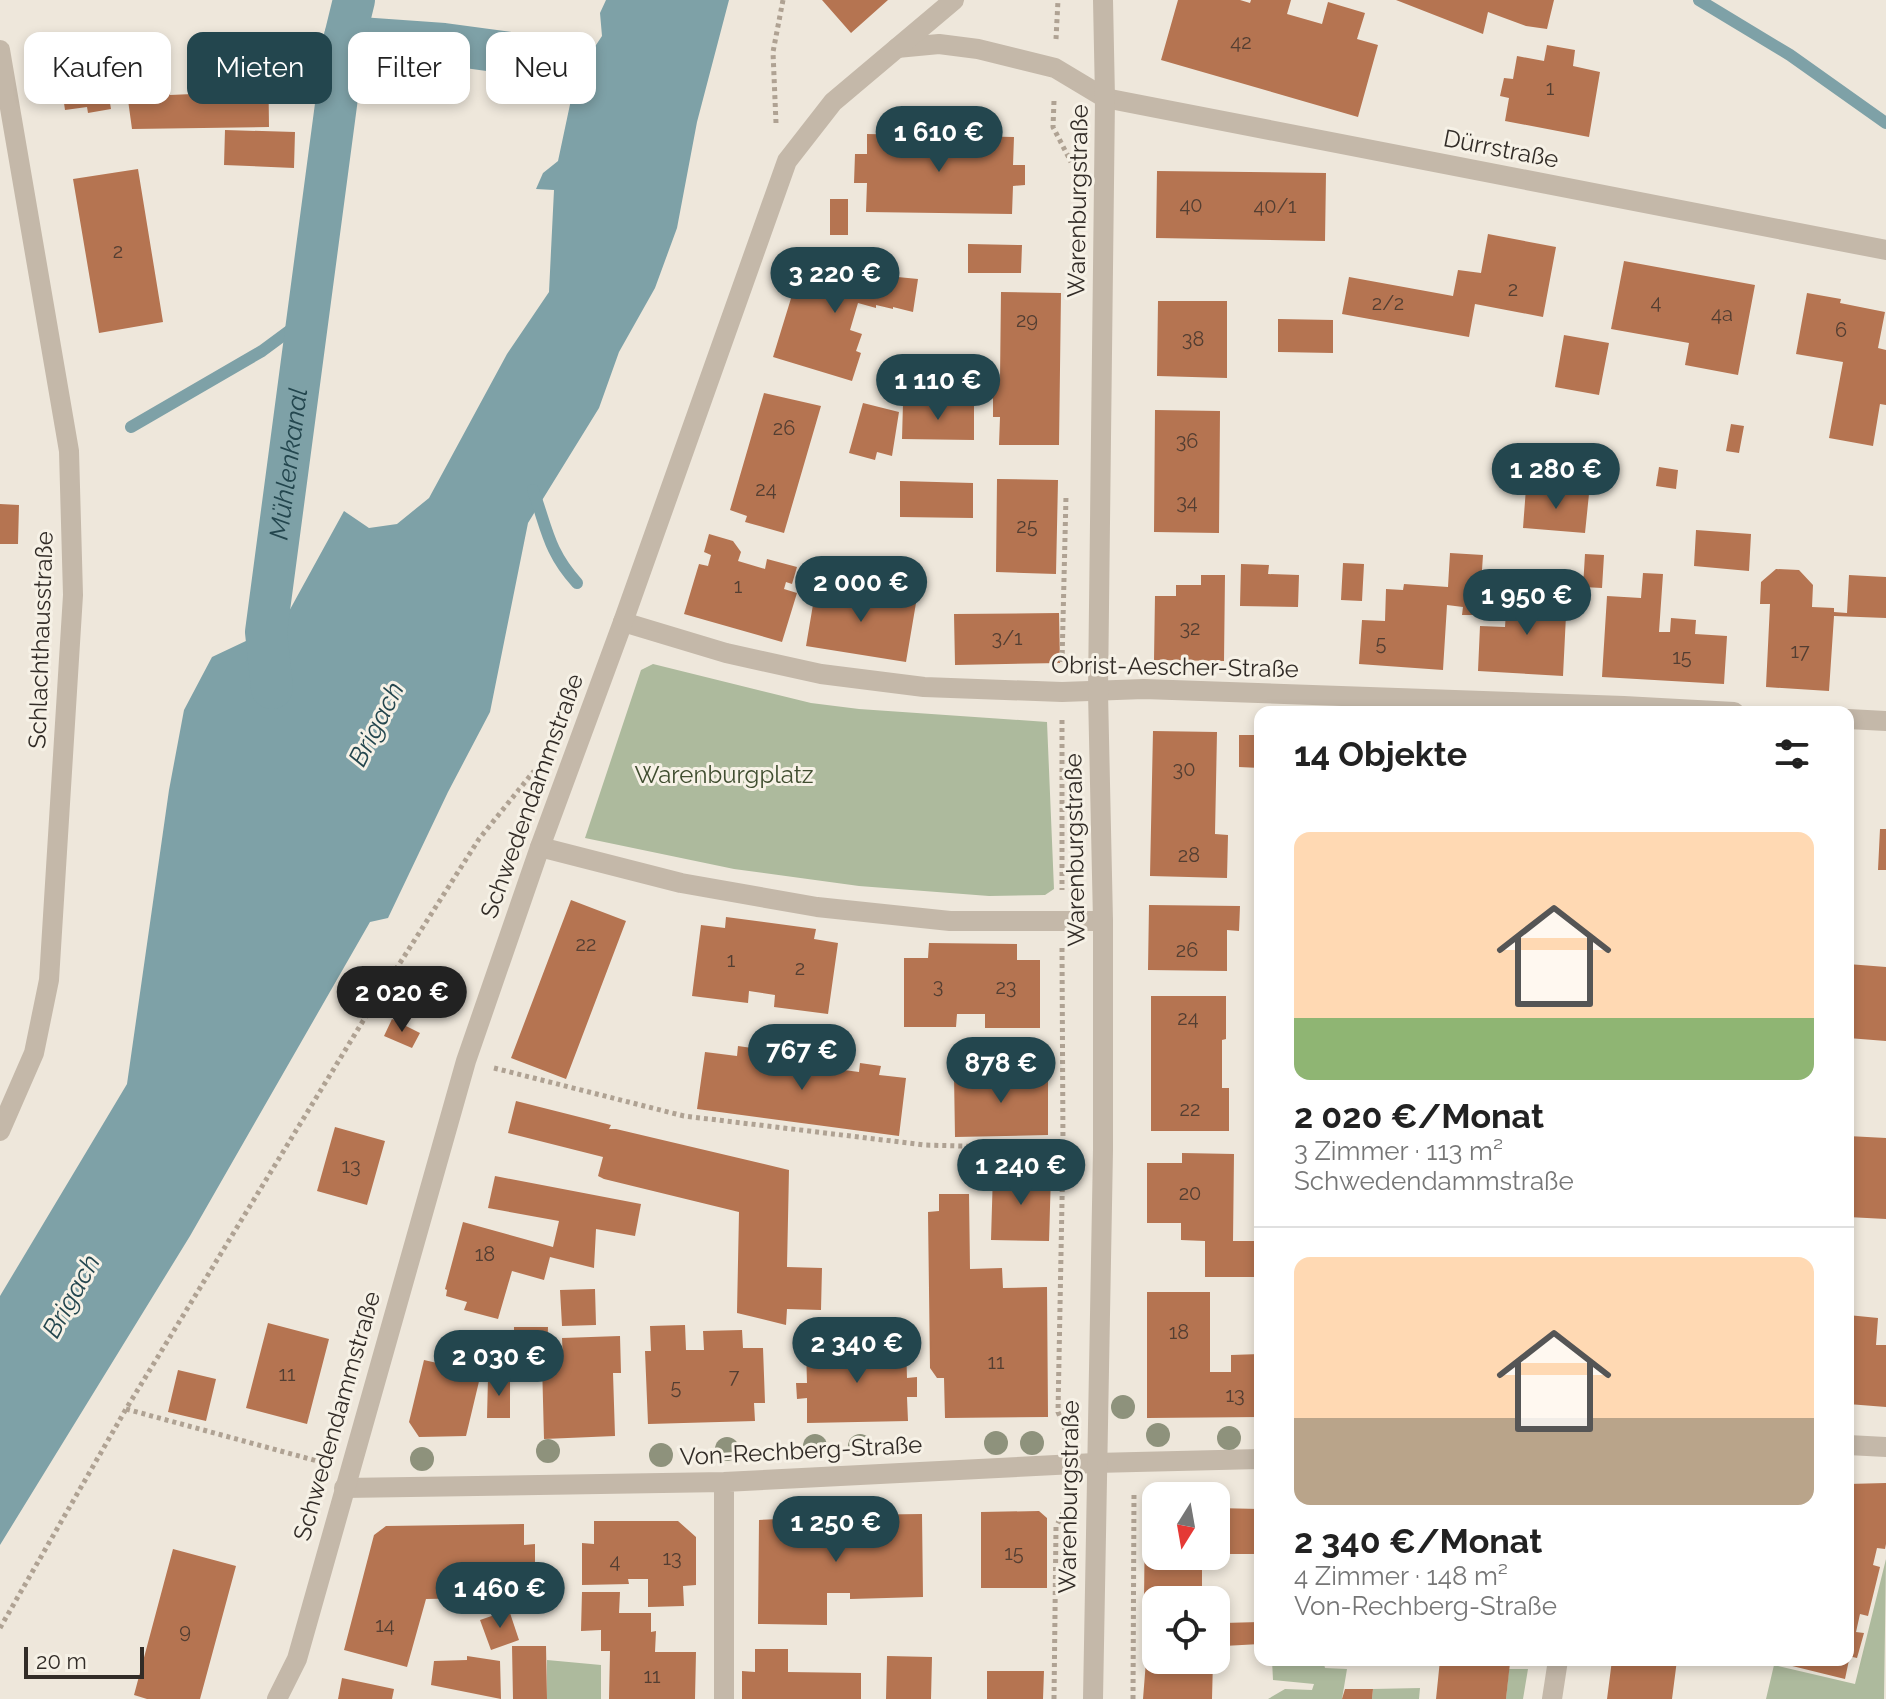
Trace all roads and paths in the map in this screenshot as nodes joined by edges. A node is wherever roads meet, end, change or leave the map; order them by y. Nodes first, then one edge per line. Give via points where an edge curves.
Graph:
1 (783, 0) edge
2 (954, 0) edge
3 (1058, 0) edge
4 (1103, 0) edge
5 (897, 48) junction
6 (0, 50) edge
7 (1055, 68) junction
8 (1105, 98) junction
9 (770, 134) dead end
10 (1071, 174) dead end
11 (1886, 250) edge
12 (1066, 486) dead end
13 (623, 622) junction
14 (1062, 692) junction
15 (1098, 692) junction
16 (1552, 706) edge
17 (1854, 719) edge
18 (1886, 721) edge
19 (541, 763) dead end
20 (540, 847) junction
21 (1062, 921) junction
22 (1103, 921) junction
23 (466, 1061) junction
24 (0, 1131) edge
25 (1063, 1149) junction
26 (1103, 1150) junction
27 (126, 1409) junction
28 (1854, 1445) edge
29 (1886, 1447) edge
30 (1254, 1459) edge
31 (1135, 1462) junction
32 (1095, 1463) junction
33 (1071, 1464) junction
34 (347, 1479) junction
35 (724, 1482) junction
36 (0, 1628) edge
37 (1557, 1666) edge
38 (277, 1699) edge
39 (724, 1699) edge
40 (1054, 1699) edge
41 (1093, 1699) edge
42 (1133, 1699) edge
43 (1552, 1699) edge

1 - 9 path via 773,52 776,123
2 - 5 street, Schwedendammstraße
3 - 7 path
4 - 8 street, Warenburgstraße
5 - 7 street via 939,44
5 - 13 street, Schwedendammstraße via 833,102 787,161
6 - 24 street, Schlachthausstraße via 69,451 73,595 49,980 34,1053
7 - 8 street
7 - 10 path via 1053,127 1071,158
8 - 11 street, Dürrstraße
8 - 15 street, Warenburgstraße
12 - 14 path
13 - 14 street, Obrist-Aescher-Straße via 821,674 924,687
13 - 20 street, Schwedendammstraße
14 - 15 street, Obrist-Aescher-Straße
14 - 21 path
15 - 16 street, Obrist-Aescher-Straße via 1144,689
15 - 22 street, Warenburgstraße
17 - 18 street
19 - 27 path via 479,839
20 - 21 street via 681,883 817,907 950,921
20 - 23 street, Schwedendammstraße
21 - 22 street
21 - 25 path
22 - 26 street, Warenburgstraße
23 - 25 path via 684,1116 925,1145
23 - 34 street, Schwedendammstraße
25 - 26 path
25 - 33 path via 1058,1412 1069,1438
26 - 32 street, Warenburgstraße
27 - 34 path
27 - 36 path
28 - 29 street
30 - 31 street, Von-Rechberg-Straße
31 - 32 street, Von-Rechberg-Straße
31 - 42 path
32 - 33 street, Von-Rechberg-Straße
32 - 41 street, Warenburgstraße
33 - 35 street, Von-Rechberg-Straße
33 - 40 path via 1070,1500 1056,1527
34 - 35 street, Von-Rechberg-Straße
34 - 38 street, Schwedendammstraße via 297,1659
35 - 39 street
37 - 43 street

